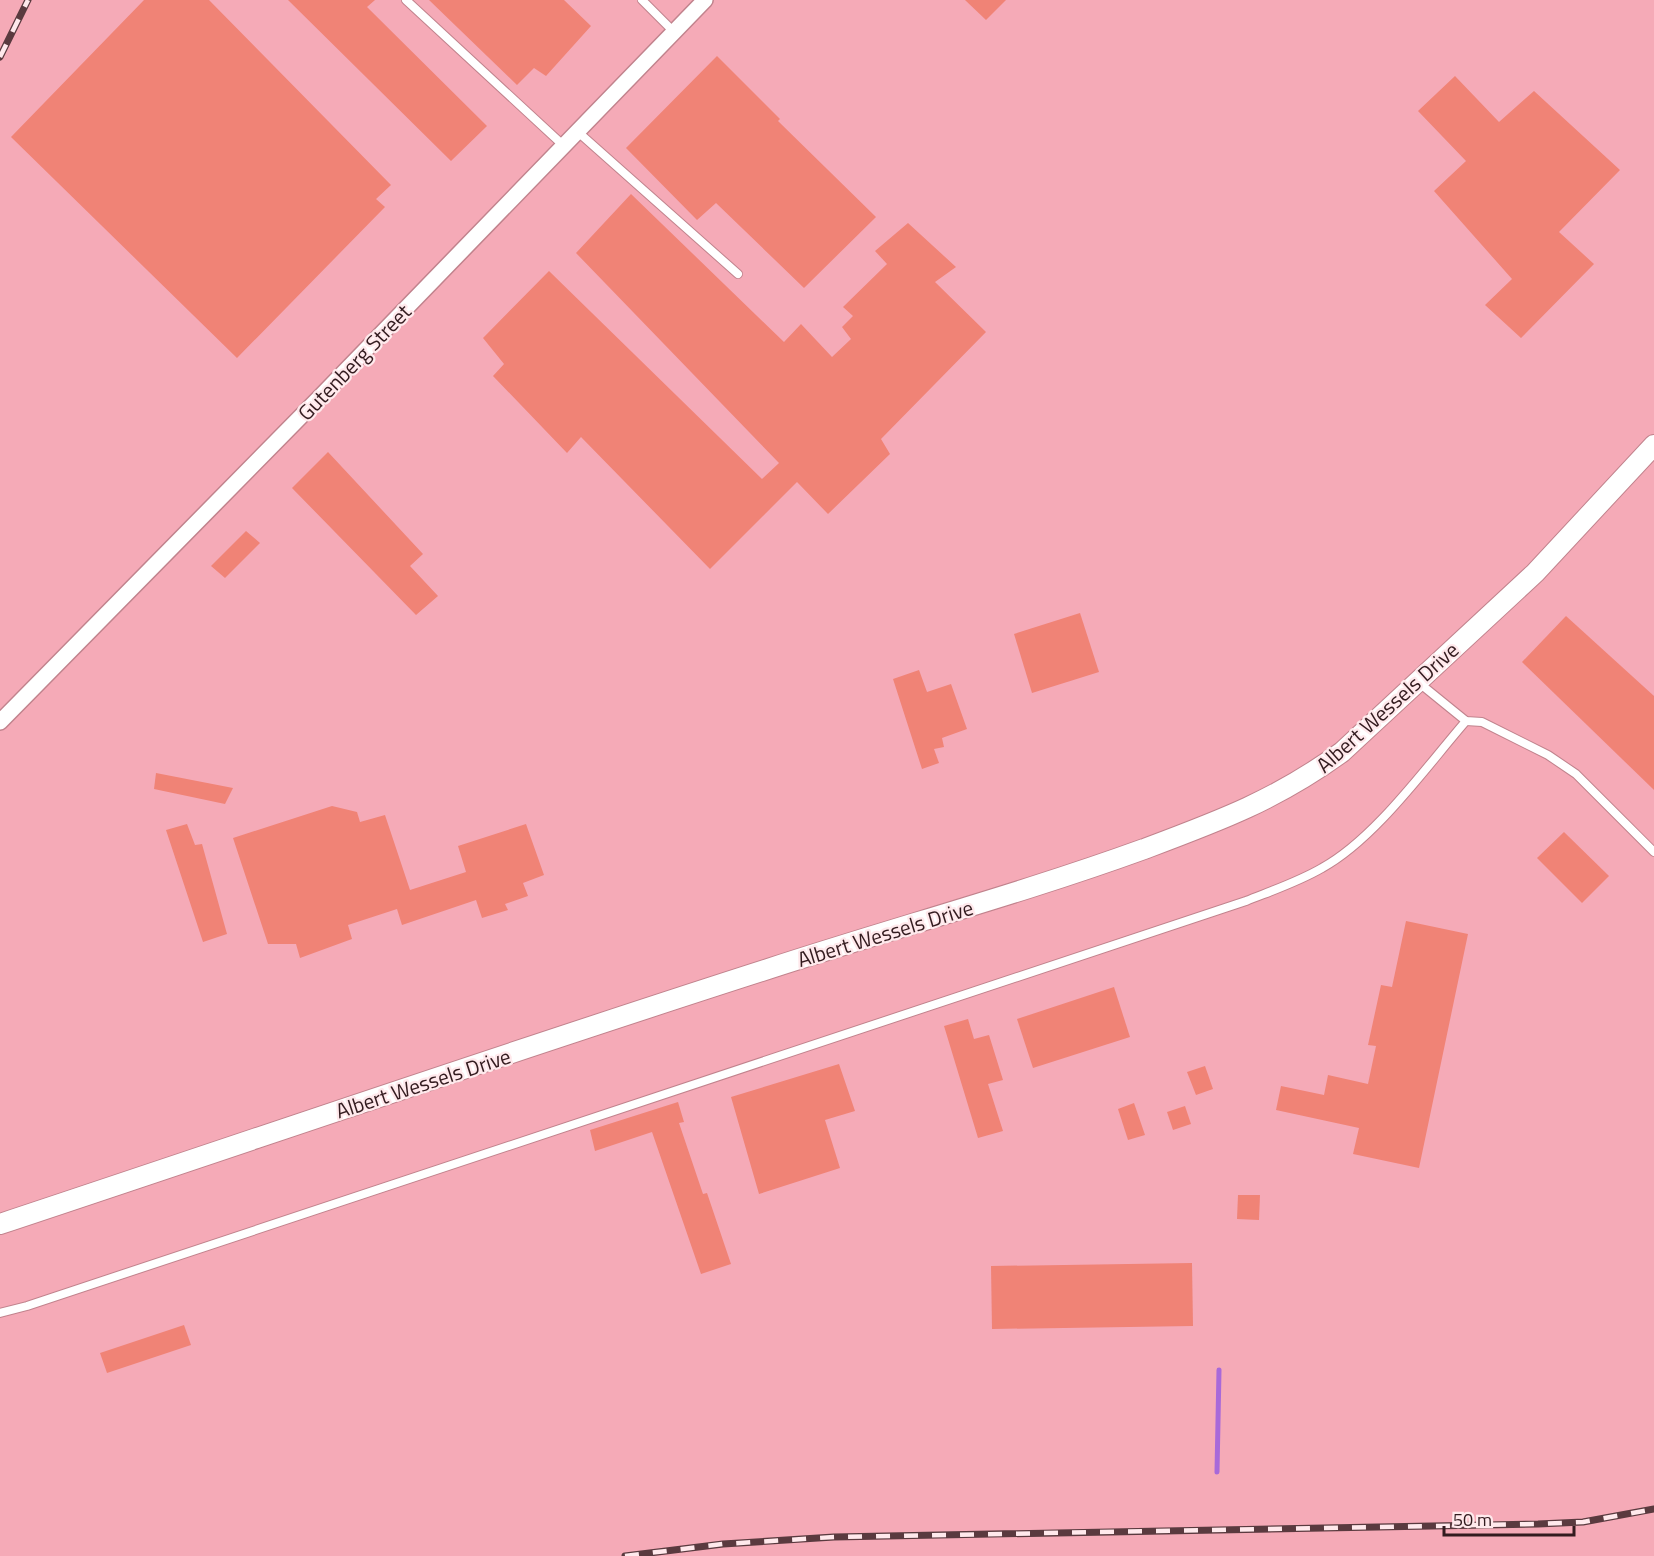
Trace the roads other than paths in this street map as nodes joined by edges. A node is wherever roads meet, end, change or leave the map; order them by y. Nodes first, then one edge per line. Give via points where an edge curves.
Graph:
1 (406, 0) edge
2 (642, 0) edge
3 (705, 0) edge
4 (674, 32) junction
5 (578, 132) junction
6 (564, 146) junction
7 (738, 274) dead end
8 (1654, 446) edge
9 (1418, 682) junction
10 (1466, 720) junction
11 (0, 722) edge
12 (1654, 852) edge
13 (0, 1224) edge
14 (0, 1313) edge

1 - 6 lane
2 - 4 lane
3 - 4 street, Gutenberg Street
4 - 5 street, Gutenberg Street
5 - 6 street, Gutenberg Street
5 - 7 lane
6 - 11 street, Gutenberg Street
8 - 9 street, Albert Wessels Drive via 1535,573
9 - 10 lane
9 - 13 street, Albert Wessels Drive via 1342,752 1308,777 1270,799 1209,825 1045,884 770,968
10 - 12 lane via 1482,722 1548,755 1576,774
10 - 14 lane via 1371,830 1323,868 1289,884

